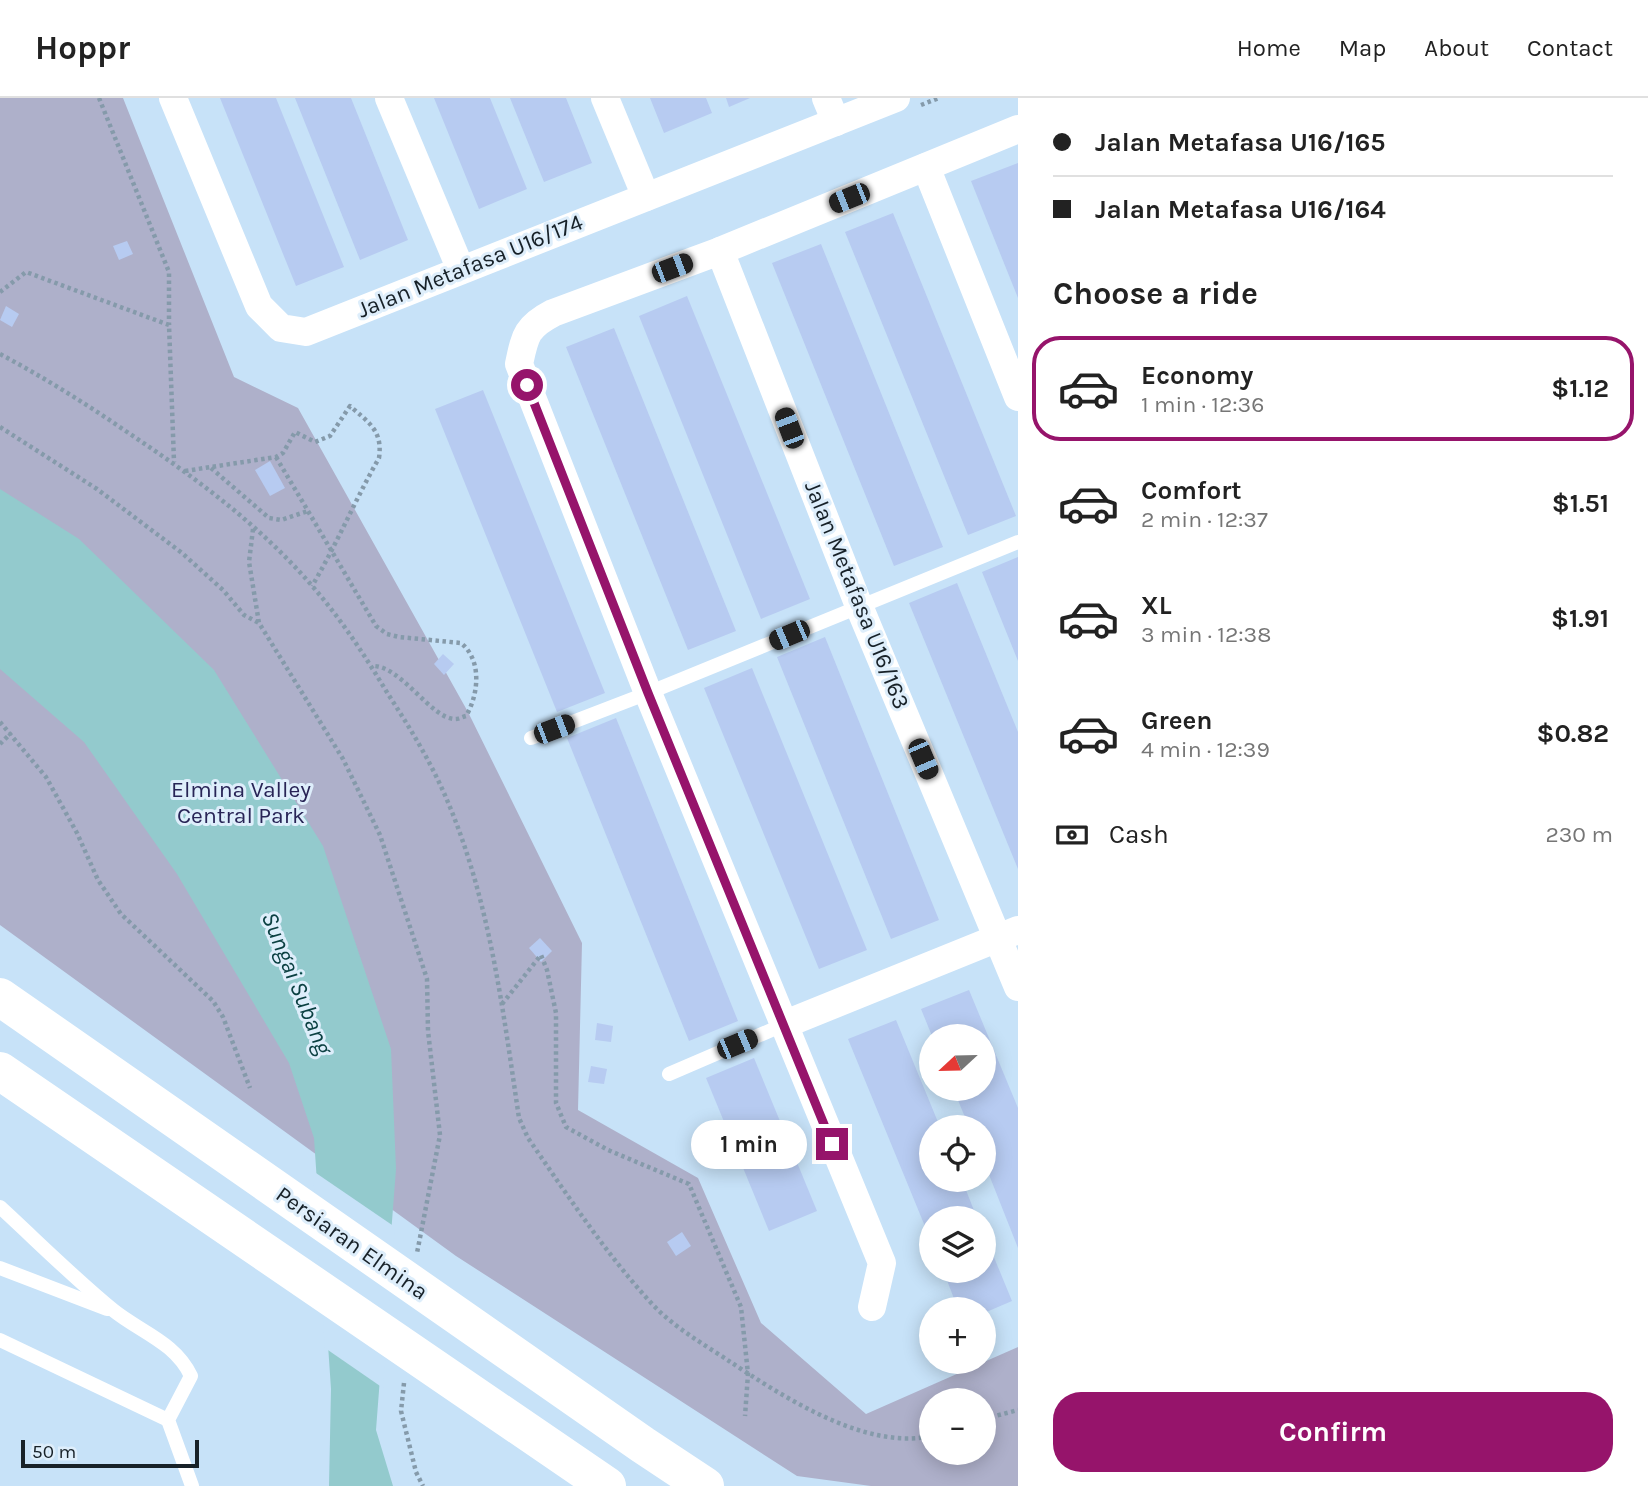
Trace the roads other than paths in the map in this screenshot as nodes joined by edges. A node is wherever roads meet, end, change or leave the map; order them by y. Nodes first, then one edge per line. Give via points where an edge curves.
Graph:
1 (173, 98) edge
2 (389, 98) edge
3 (605, 98) edge
4 (896, 98) edge
5 (831, 110) edge
6 (1018, 129) edge
7 (926, 167) junction
8 (646, 197) junction
9 (720, 251) junction
10 (461, 270) junction
11 (1018, 397) edge
12 (1018, 542) edge
13 (859, 606) junction
14 (648, 693) junction
15 (531, 738) dead end
16 (1008, 934) edge
17 (1018, 986) edge
18 (0, 997) edge
19 (783, 1025) junction
20 (0, 1072) edge
21 (669, 1073) dead end
22 (0, 1207) edge
23 (0, 1268) edge
24 (872, 1307) dead end
25 (115, 1312) junction
26 (0, 1340) edge
27 (168, 1420) junction
28 (192, 1486) edge
29 (607, 1486) edge
30 (705, 1486) edge

1 - 10 street, Jalan Metafasa U16/174 via 259,306 281,328 306,332
2 - 10 street
3 - 8 street
4 - 5 street, Jalan Metafasa U16/174
5 - 8 street, Jalan Metafasa U16/174
6 - 7 street
7 - 9 street
7 - 11 street
8 - 10 street, Jalan Metafasa U16/174
9 - 13 street, Jalan Metafasa U16/163
9 - 14 street via 536,322 525,336 519,364
12 - 13 lane
13 - 14 lane
13 - 16 street, Jalan Metafasa U16/163
14 - 15 lane
14 - 19 street
16 - 17 street, Jalan Metafasa U16/163
16 - 19 street
18 - 30 main road, Persiaran Elmina
19 - 21 lane
19 - 24 street via 881,1263
20 - 29 main road
22 - 25 lane
23 - 25 lane
25 - 27 lane via 161,1340 185,1363 191,1376
26 - 27 lane
27 - 28 lane

